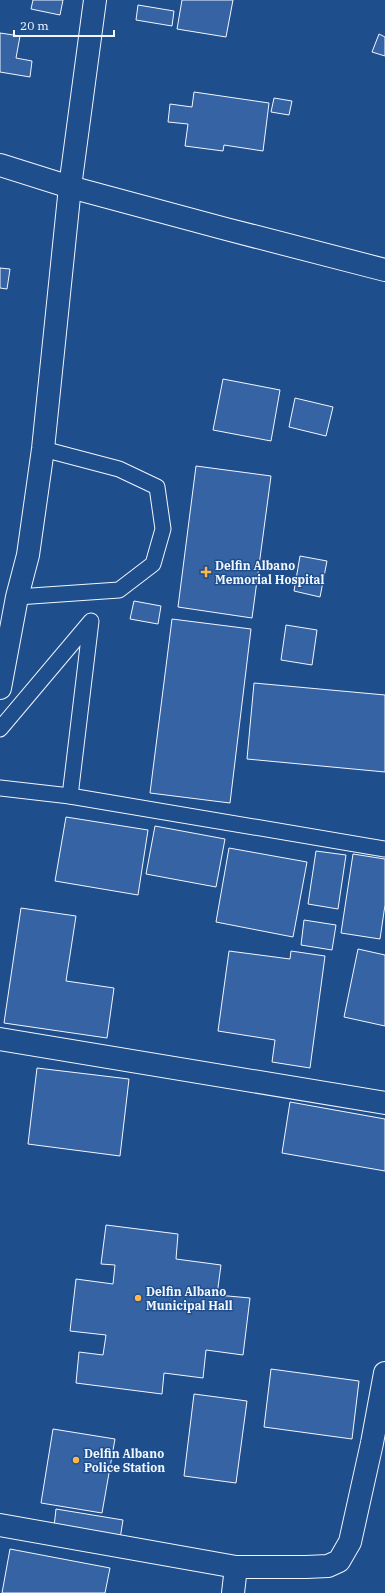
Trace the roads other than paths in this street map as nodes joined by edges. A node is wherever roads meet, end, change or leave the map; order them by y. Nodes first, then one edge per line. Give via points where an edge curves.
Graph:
1 (96, 0) edge
2 (0, 165) edge
3 (70, 187) junction
4 (385, 270) edge
5 (43, 449) junction
6 (17, 597) junction
7 (0, 688) edge
8 (0, 729) edge
9 (0, 788) edge
10 (70, 796) junction
11 (385, 849) edge
12 (0, 1039) edge
13 (385, 1103) edge
14 (385, 1373) edge
15 (0, 1524) edge
16 (236, 1567) junction
17 (233, 1593) edge

1 - 3 street
2 - 3 street
3 - 4 street
3 - 5 street
5 - 6 street via 28,555
5 - 6 lane via 119,469 157,487 163,529 153,564 119,590
6 - 7 street
8 - 10 lane via 92,622
9 - 10 lane
10 - 11 lane
12 - 13 street
14 - 16 street via 350,1542 338,1561 328,1566
15 - 16 street
16 - 17 street

